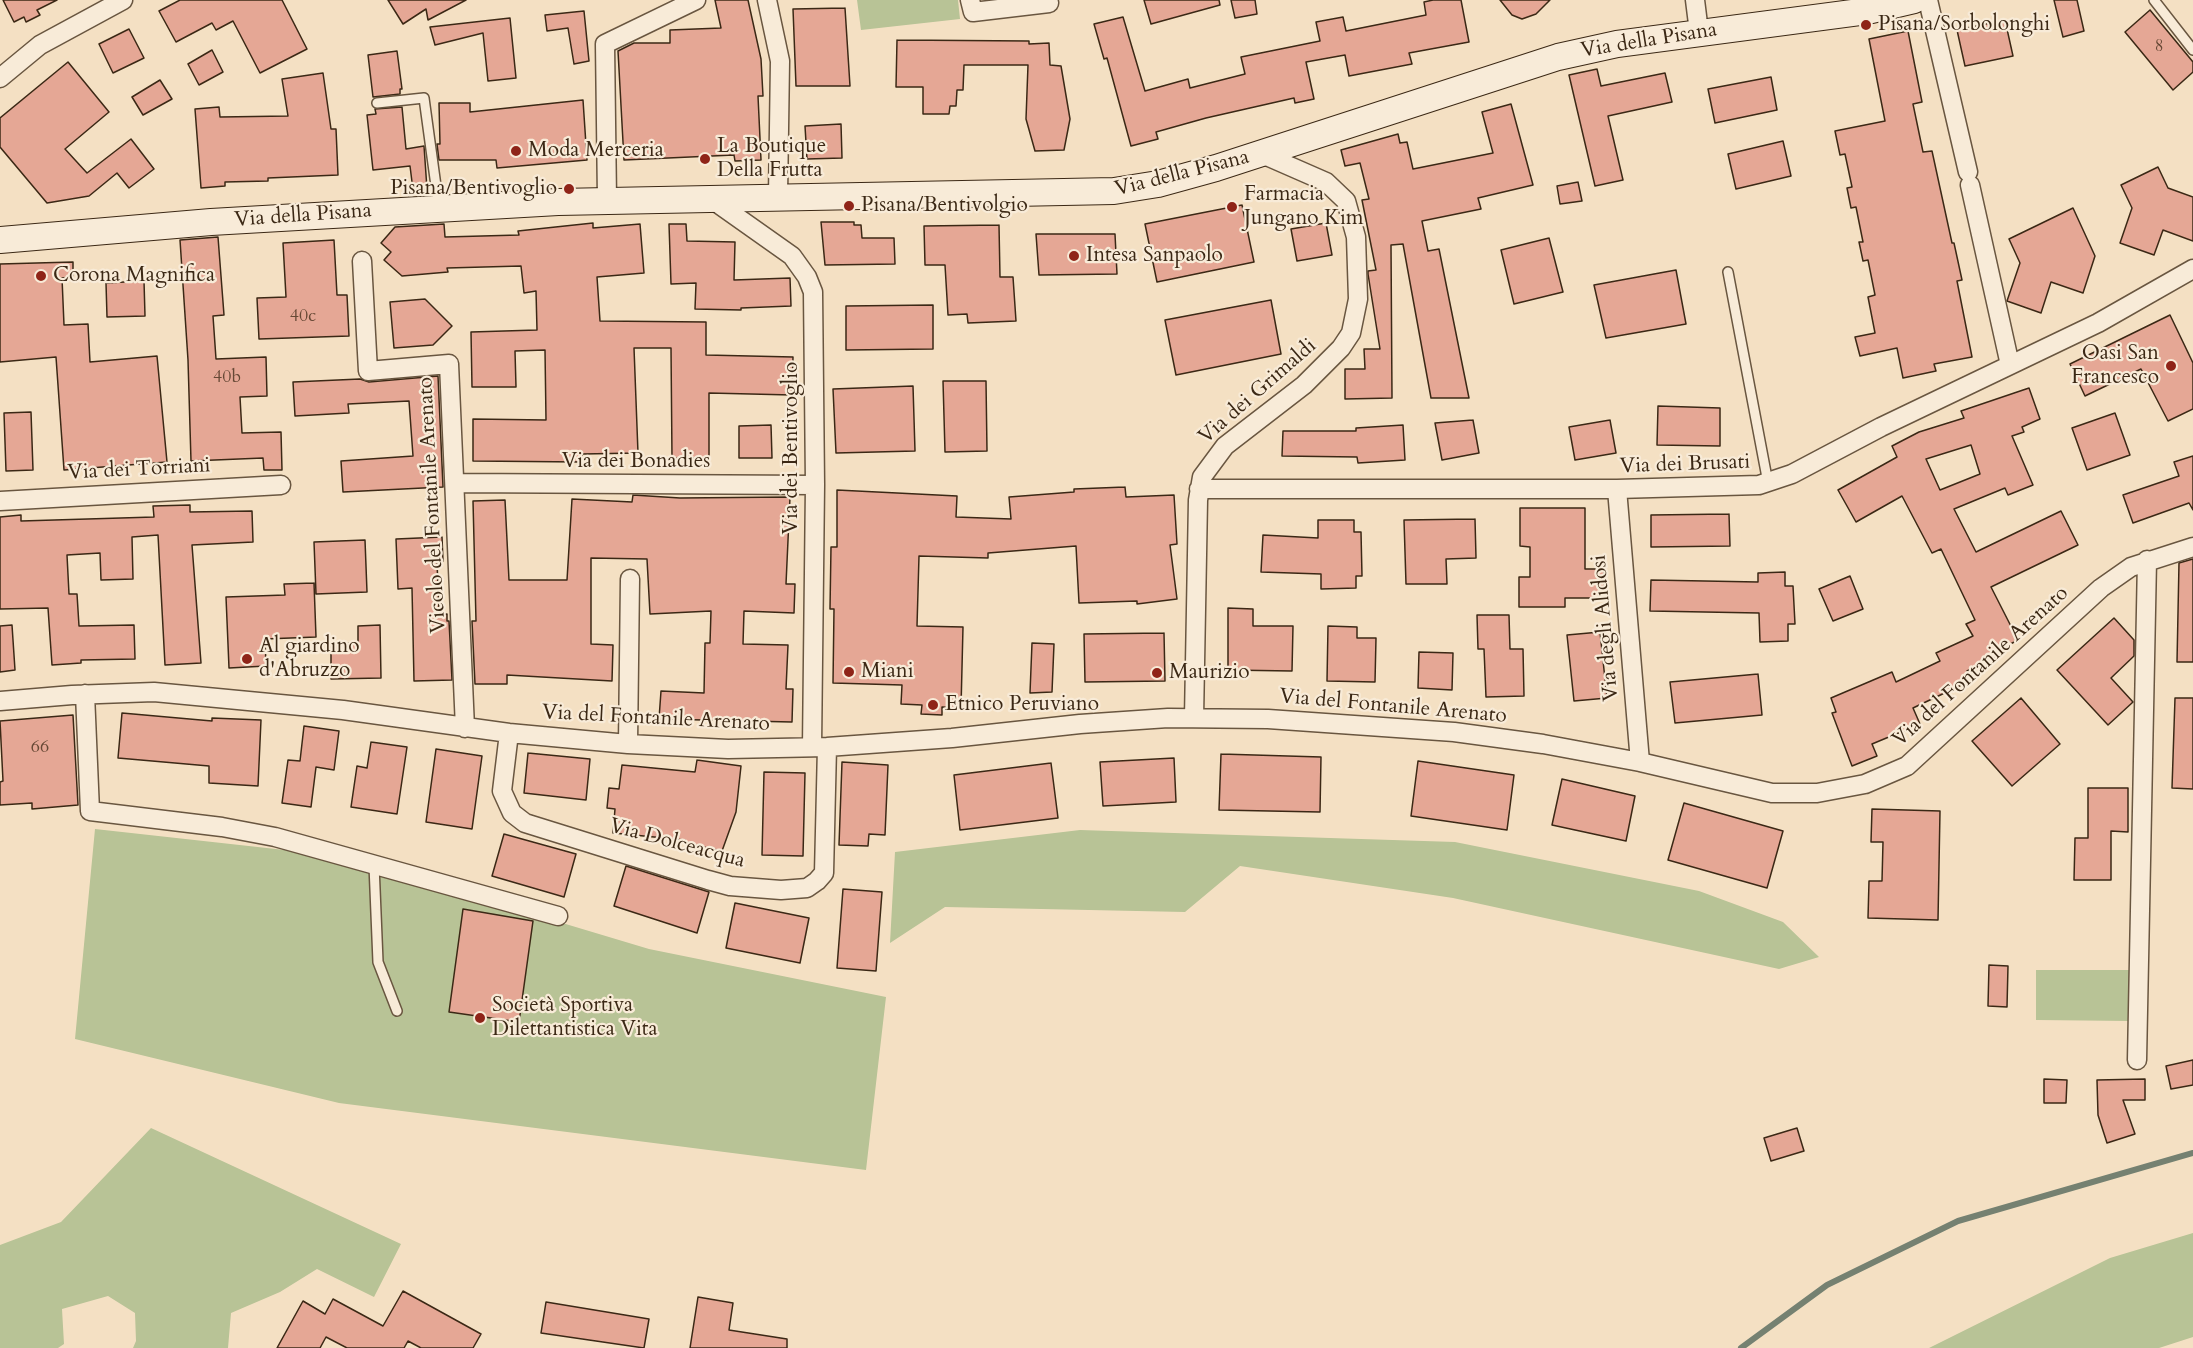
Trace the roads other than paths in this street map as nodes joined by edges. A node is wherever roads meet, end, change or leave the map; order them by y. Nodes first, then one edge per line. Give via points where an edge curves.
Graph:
1 (123, 0) edge
2 (696, 0) edge
3 (767, 0) edge
4 (970, 0) edge
5 (1695, 0) edge
6 (1914, 0) edge
7 (1928, 0) edge
8 (2154, 0) edge
9 (1049, 3) dead end
10 (1699, 32) junction
11 (2193, 50) edge
12 (0, 78) edge
13 (377, 103) dead end
14 (1262, 154) junction
15 (778, 196) junction
16 (709, 198) junction
17 (607, 200) junction
18 (439, 208) junction
19 (0, 240) edge
20 (362, 261) dead end
21 (2193, 269) edge
22 (1728, 272) dead end
23 (2010, 365) junction
24 (456, 483) junction
25 (1768, 483) junction
26 (281, 485) dead end
27 (816, 485) junction
28 (1199, 489) junction
29 (1617, 489) junction
30 (0, 501) edge
31 (2193, 547) edge
32 (2147, 560) junction
33 (630, 579) dead end
34 (85, 694) junction
35 (0, 701) edge
36 (1194, 718) junction
37 (465, 728) junction
38 (509, 733) junction
39 (628, 744) junction
40 (820, 747) junction
41 (1640, 762) junction
42 (374, 865) junction
43 (558, 915) dead end
44 (396, 1011) dead end
45 (2137, 1060) dead end

1 - 12 street via 40,45
2 - 17 street via 605,44
3 - 15 street via 780,61
4 - 9 street via 973,12
5 - 10 street
6 - 10 main road, Via della Pisana
7 - 23 street
8 - 11 lane
10 - 14 main road, Via della Pisana via 1617,44 1548,60
13 - 18 lane via 424,98
14 - 15 main road, Via della Pisana via 1158,184 1100,193
14 - 28 street, Via dei Grimaldi via 1326,182 1346,201 1358,254 1356,315 1351,333 1332,358 1221,450 1206,469
15 - 16 main road, Via della Pisana
16 - 17 main road, Via della Pisana
16 - 27 street, Via dei Bentivoglio via 786,251 811,286 815,307
17 - 18 main road, Via della Pisana
18 - 19 main road, Via della Pisana
20 - 24 street, Vicolo del Fontanile Arenato via 368,371 449,364
21 - 23 street, Via dei Brusati via 2098,323
22 - 25 lane
23 - 25 street, Via dei Brusati
24 - 27 street, Via dei Bonadies
24 - 37 street, Vicolo del Fontanile Arenato
25 - 29 street, Via dei Brusati via 1733,488
26 - 30 street, Via dei Torriani
27 - 40 street, Via dei Bentivoglio
28 - 29 street, Via dei Brusati
28 - 36 street, Via dei Grimaldi
29 - 41 street, Via degli Alidosi
31 - 32 street, Via del Fontanile Arenato
32 - 41 street, Via del Fontanile Arenato via 2101,588 1917,759 1883,778 1830,792 1790,794
32 - 45 street
33 - 39 street
34 - 35 street, Via del Fontanile Arenato
34 - 37 street, Via del Fontanile Arenato via 154,692 216,697
34 - 42 street via 90,811 275,837
36 - 40 street, Via del Fontanile Arenato
36 - 41 street, Via del Fontanile Arenato via 1454,732
37 - 38 street, Via del Fontanile Arenato
38 - 39 street, Via del Fontanile Arenato
38 - 40 street, Via Dolceacqua via 502,791 506,805 518,818 708,880 781,891 807,888 824,873
39 - 40 street, Via del Fontanile Arenato
42 - 43 street
42 - 44 lane via 378,962

